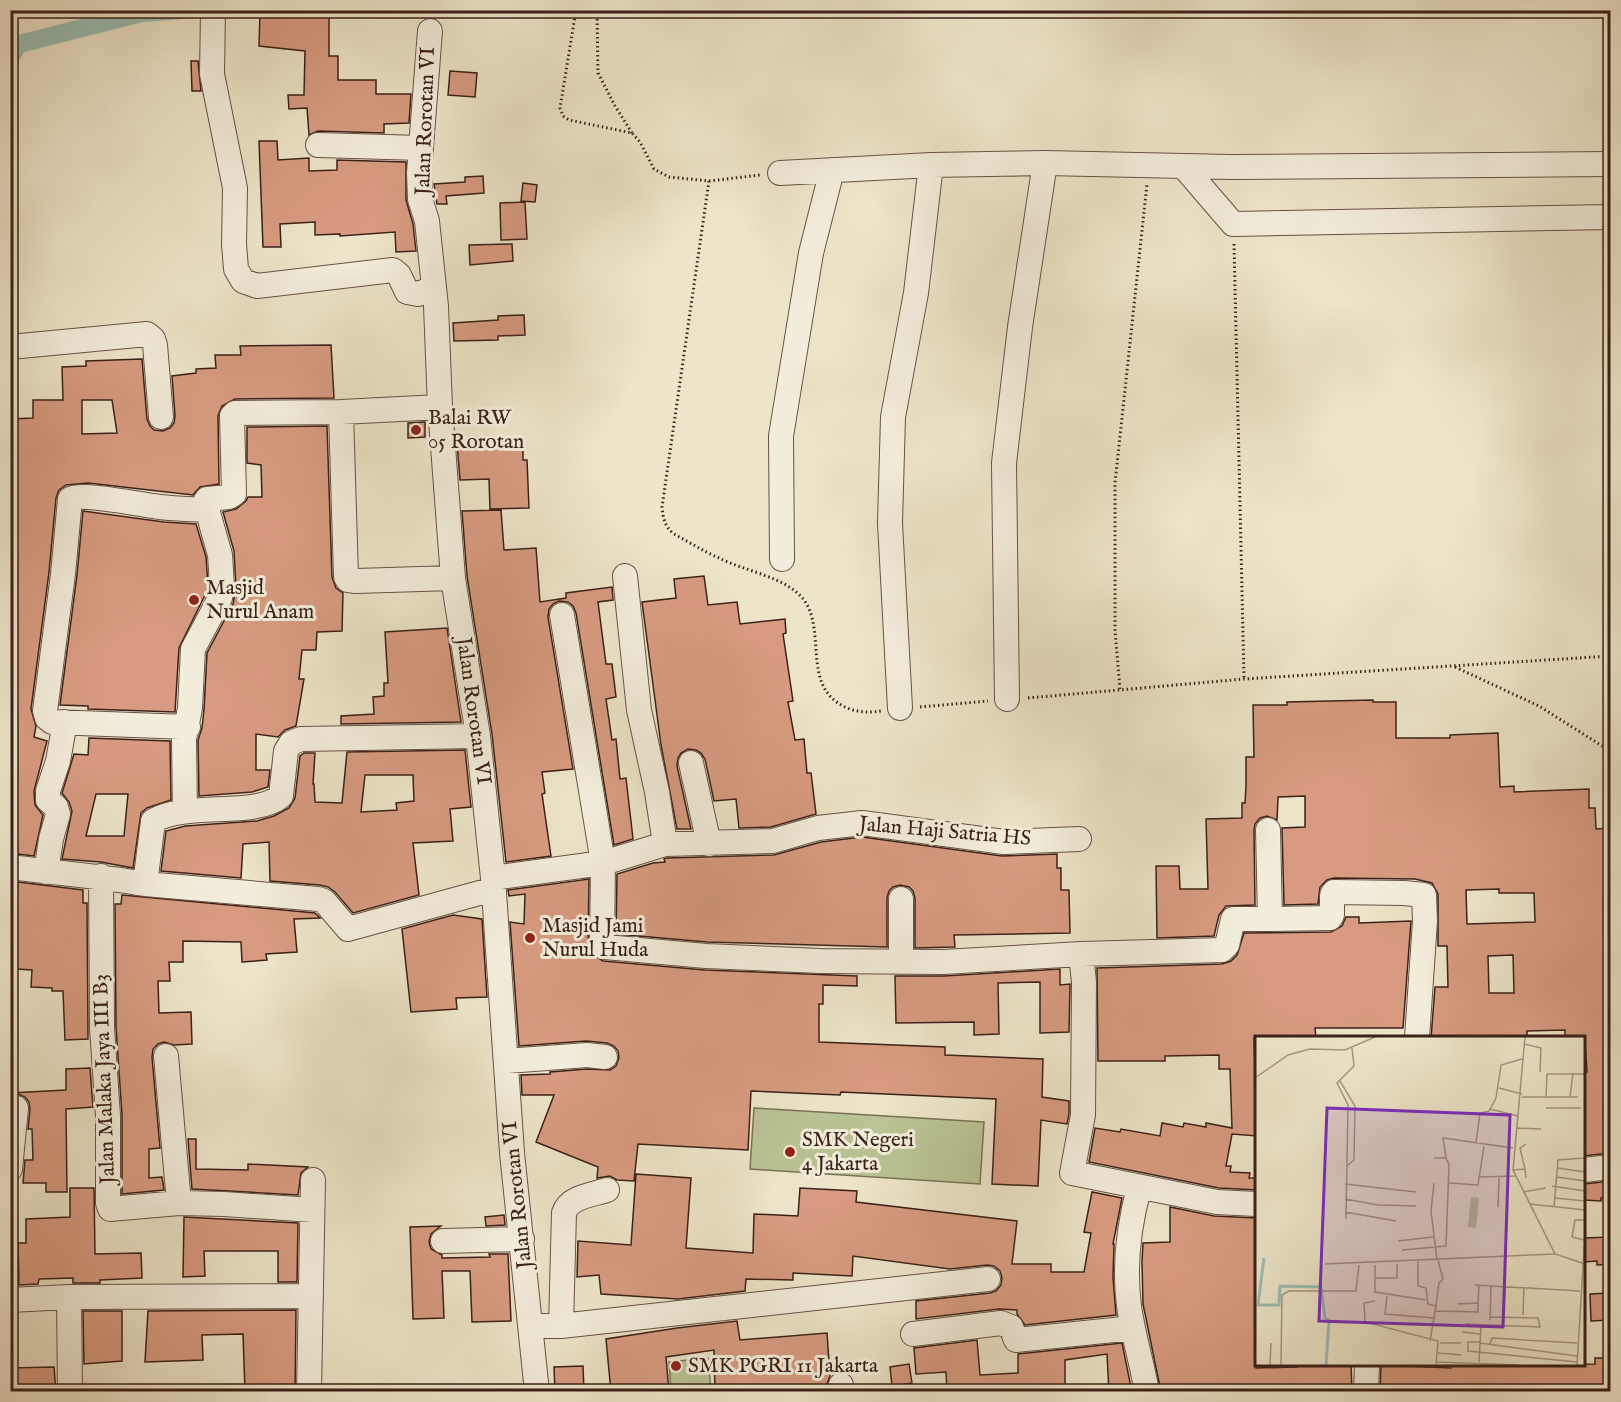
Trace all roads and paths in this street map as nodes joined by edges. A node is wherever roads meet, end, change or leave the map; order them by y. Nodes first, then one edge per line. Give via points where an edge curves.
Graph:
1 (576, 10) edge
2 (597, 10) edge
3 (213, 11) edge
4 (430, 31) dead end
5 (632, 133) junction
6 (318, 145) dead end
7 (421, 148) junction
8 (1046, 163) junction
9 (1611, 164) edge
10 (931, 165) junction
11 (1150, 165) junction
12 (1184, 167) junction
13 (832, 170) junction
14 (780, 173) joint
15 (709, 181) junction
16 (1611, 217) edge
17 (1233, 224) junction
18 (434, 288) junction
19 (10, 347) edge
20 (441, 407) junction
21 (341, 412) junction
22 (161, 417) dead end
23 (208, 510) junction
24 (782, 559) dead end
25 (625, 576) dead end
26 (453, 578) junction
27 (562, 615) dead end
28 (1611, 656) edge
29 (1454, 666) junction
30 (1244, 679) junction
31 (1120, 690) junction
32 (1007, 699) junction
33 (900, 708) junction
34 (65, 722) junction
35 (188, 727) junction
36 (478, 736) junction
37 (1611, 751) edge
38 (691, 763) dead end
39 (185, 811) junction
40 (1268, 830) dead end
41 (1079, 839) dead end
42 (665, 844) junction
43 (709, 844) junction
44 (603, 863) junction
45 (10, 867) edge
46 (46, 872) junction
47 (101, 876) junction
48 (145, 884) junction
49 (493, 884) junction
50 (901, 899) dead end
51 (1270, 919) junction
52 (1081, 954) junction
53 (901, 962) junction
54 (1417, 1036) edge
55 (166, 1056) dead end
56 (605, 1057) dead end
57 (506, 1060) junction
58 (15, 1108) dead end
59 (1611, 1167) edge
60 (10, 1169) edge
61 (1585, 1170) edge
62 (313, 1180) dead end
63 (1139, 1188) junction
64 (607, 1190) dead end
65 (179, 1203) junction
66 (1255, 1204) edge
67 (312, 1210) junction
68 (522, 1239) junction
69 (443, 1240) dead end
70 (988, 1279) dead end
71 (311, 1296) junction
72 (69, 1297) junction
73 (10, 1300) edge
74 (532, 1326) junction
75 (561, 1326) junction
76 (1133, 1329) junction
77 (913, 1334) dead end
78 (1367, 1366) edge
79 (70, 1392) edge
80 (309, 1392) edge
81 (537, 1392) edge
82 (1147, 1392) edge
83 (1366, 1392) edge

1 - 5 path via 560,108 563,116
2 - 5 path via 598,73
3 - 18 street via 212,74 235,188 236,269 243,281 257,286 393,270 407,292 418,294
4 - 7 street, Jalan Rorotan VI
5 - 15 path via 654,169 669,177
6 - 7 street
7 - 18 street, Jalan Rorotan VI via 420,199 427,221
8 - 10 street
8 - 11 street
8 - 32 street via 1020,327 1004,463
9 - 12 street
10 - 13 street
10 - 33 street via 916,293 892,417 890,523
11 - 12 street
11 - 31 path via 1114,483 1115,632
12 - 17 street
13 - 14 street
13 - 24 street via 811,253 781,436
14 - 15 path
15 - 33 path via 663,518 674,534 720,559 793,588 806,602 818,672 835,702 850,710 872,713
16 - 17 street
17 - 30 path
18 - 20 street, Jalan Rorotan VI
19 - 22 street via 147,334 155,345
20 - 21 street
20 - 26 street, Jalan Rorotan VI
21 - 23 street via 235,413 231,421 234,494 207,499
21 - 26 street via 346,578
23 - 34 street via 70,499 45,711 52,722
23 - 35 street via 220,555 222,586 220,598 193,649
25 - 42 street via 639,710
26 - 36 street, Jalan Rorotan VI
27 - 44 street
28 - 29 path
29 - 30 path
29 - 37 path via 1539,706
30 - 31 path
31 - 32 path
32 - 33 path
34 - 35 street
34 - 46 street via 48,791 48,800 58,814
35 - 39 street via 184,739
36 - 39 street via 301,739 291,743 286,751 281,795 275,801
36 - 49 street, Jalan Rorotan VI
38 - 43 street
39 - 48 street via 153,821
40 - 51 street
41 - 43 street, Jalan Haji Satria HS via 1004,842 862,823 818,828 772,841
42 - 43 street, Jalan Haji Satria HS
42 - 44 street, Jalan Haji Satria HS
44 - 49 street, Jalan Haji Satria HS
44 - 53 street via 605,947 718,956
45 - 46 street
46 - 47 street
47 - 48 street
47 - 65 street, Jalan Malaka Jaya III B3 via 108,1203 113,1210
48 - 49 street, Jalan Haji Satria HS via 318,899 348,929
49 - 57 street, Jalan Rorotan VI
50 - 53 street
51 - 52 street via 1233,920 1222,950
51 - 54 street via 1330,918 1334,892 1424,895
52 - 53 street
52 - 63 street via 1083,1115 1071,1171
55 - 65 street
56 - 57 street
57 - 68 street, Jalan Rorotan VI
58 - 60 street
59 - 61 street
62 - 67 street
63 - 66 street via 1217,1202
63 - 76 street via 1131,1217 1127,1272
64 - 75 street via 572,1201 564,1213
65 - 67 street
67 - 71 street
68 - 69 street
68 - 74 street, Jalan Rorotan VI
70 - 75 street
71 - 72 street
71 - 80 street
72 - 73 street
72 - 79 street
74 - 75 street
74 - 81 street, Jalan Rorotan VI
76 - 77 street via 1016,1340 1011,1327 1001,1323
76 - 82 street
78 - 83 street

